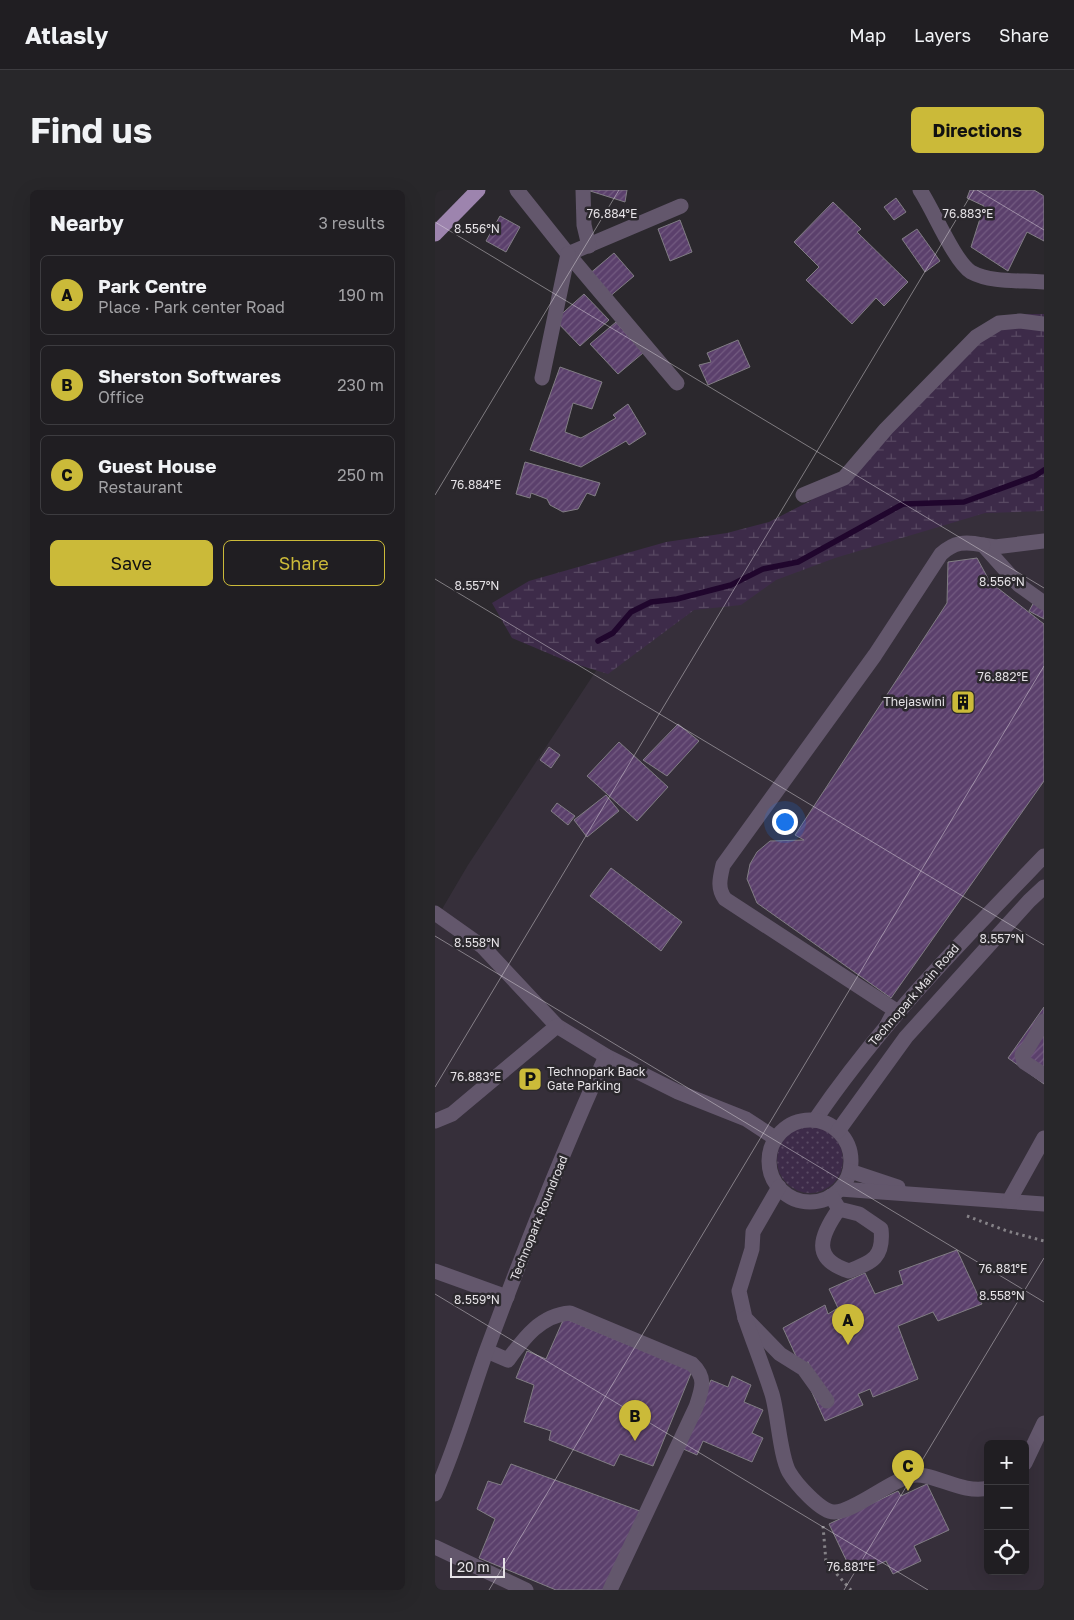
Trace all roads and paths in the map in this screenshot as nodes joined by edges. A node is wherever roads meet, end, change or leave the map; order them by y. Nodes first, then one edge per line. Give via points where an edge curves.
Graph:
1 (479, 190) edge
2 (517, 190) edge
3 (583, 190) edge
4 (920, 190) edge
5 (681, 206) dead end
6 (435, 234) edge
7 (589, 246) junction
8 (568, 254) junction
9 (1044, 282) edge
10 (1044, 324) edge
11 (542, 378) dead end
12 (677, 383) dead end
13 (803, 495) dead end
14 (1044, 540) edge
15 (983, 545) junction
16 (1044, 603) edge
17 (1044, 856) edge
18 (1044, 887) edge
19 (435, 913) edge
20 (1044, 1021) edge
21 (887, 1025) junction
22 (557, 1026) junction
23 (606, 1056) junction
24 (1044, 1075) edge
25 (815, 1120) junction
26 (435, 1121) edge
27 (838, 1132) junction
28 (775, 1138) junction
29 (1044, 1138) edge
30 (850, 1171) junction
31 (779, 1188) junction
32 (835, 1193) junction
33 (919, 1194) junction
34 (1009, 1201) junction
35 (1044, 1204) edge
36 (839, 1210) dead end
37 (962, 1214) dead end
38 (1044, 1241) edge
39 (435, 1272) edge
40 (507, 1297) junction
41 (745, 1318) junction
42 (487, 1351) junction
43 (827, 1401) dead end
44 (1044, 1423) edge
45 (1029, 1455) edge
46 (984, 1489) edge
47 (435, 1494) edge
48 (821, 1507) junction
49 (435, 1546) edge
50 (526, 1590) edge
51 (610, 1590) edge
52 (851, 1590) edge

1 - 6 main road
2 - 8 street
3 - 7 street via 584,225
4 - 9 street via 961,262 971,271 987,277
5 - 7 street
7 - 8 street
8 - 11 street
8 - 12 street
10 - 13 street via 1020,321 999,324 976,337 886,429 844,478
14 - 15 street via 995,547
15 - 16 street via 1019,585
15 - 21 street via 959,542 941,554 879,648 723,865 720,878 719,891 725,899 895,1010
17 - 21 street, Technopark Main Road via 963,939
18 - 27 street, Technopark Main Road via 906,1037
19 - 22 street via 483,947
20 - 24 street via 1022,1055 1024,1062
21 - 25 street, Technopark Main Road
22 - 23 street
22 - 26 street via 452,1114
23 - 28 street via 678,1092 746,1119
23 - 40 street, Technopark Roundroad
25 - 27 street
25 - 28 street via 790,1124
27 - 30 street via 848,1146
28 - 31 street via 769,1169
29 - 34 street
30 - 32 street
30 - 33 street
31 - 32 street via 803,1201 818,1201
31 - 41 street via 753,1232 752,1249 739,1291
32 - 33 street
32 - 36 street
33 - 34 street
34 - 35 street
37 - 38 path
39 - 40 street
40 - 42 street, Technopark Roundroad
41 - 43 street via 780,1354 804,1369
41 - 48 street via 772,1395 789,1472
42 - 47 street, Technopark Roundroad via 462,1429
42 - 51 street via 508,1360 524,1337 542,1322 570,1313 692,1364 700,1372 704,1383 696,1407
44 - 45 street
46 - 48 street via 973,1490 910,1475 849,1508 834,1512
48 - 52 path via 826,1562
49 - 50 street

